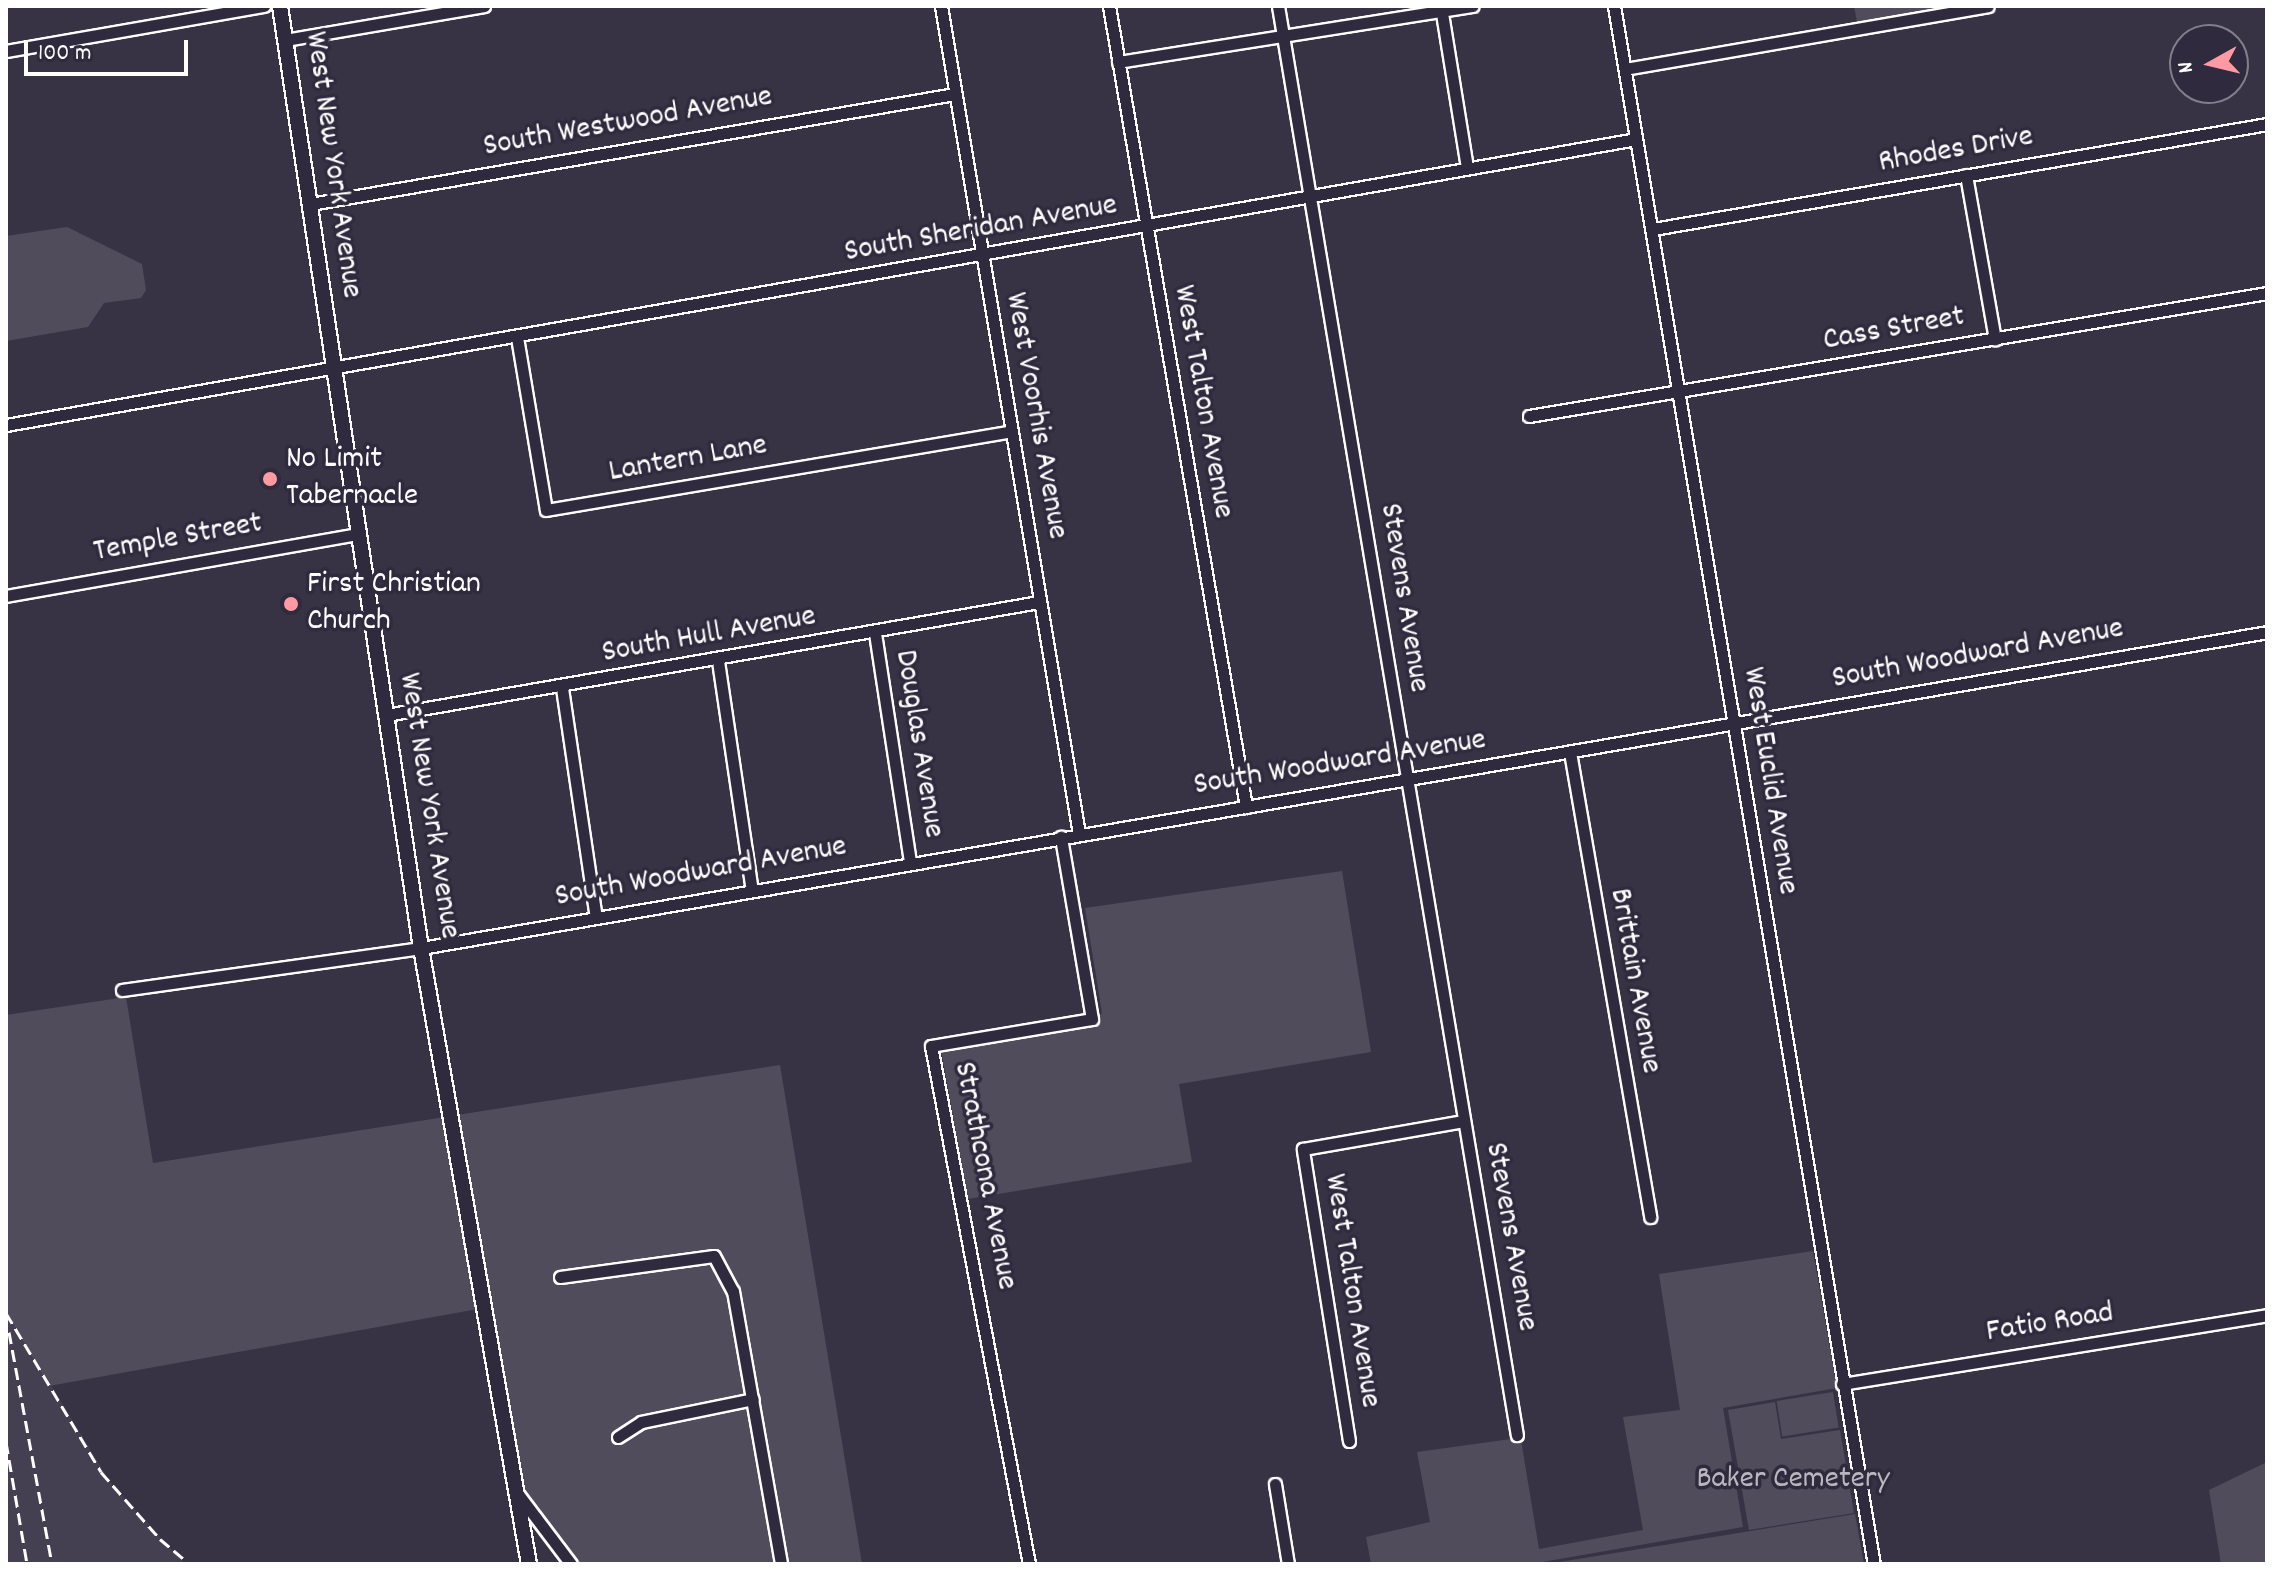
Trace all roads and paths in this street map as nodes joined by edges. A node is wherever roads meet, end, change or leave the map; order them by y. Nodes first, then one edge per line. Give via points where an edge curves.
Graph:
1 (264, 6) edge
2 (280, 6) edge
3 (484, 6) edge
4 (941, 6) edge
5 (1109, 6) edge
6 (1278, 6) edge
7 (1473, 6) edge
8 (1614, 6) edge
9 (1988, 6) edge
10 (1442, 8) edge
11 (1283, 34) junction
12 (285, 40) junction
13 (6, 51) edge
14 (1118, 62) junction
15 (1625, 69) junction
16 (955, 94) junction
17 (2267, 124) edge
18 (1636, 139) junction
19 (1467, 168) junction
20 (1966, 175) junction
21 (1310, 197) junction
22 (310, 204) junction
23 (1145, 227) junction
24 (1653, 229) junction
25 (982, 258) junction
26 (2267, 293) edge
27 (517, 337) junction
28 (1995, 339) junction
29 (334, 370) junction
30 (1680, 393) junction
31 (1529, 416) dead end
32 (6, 425) edge
33 (1011, 431) junction
34 (359, 534) junction
35 (6, 596) edge
36 (1039, 602) junction
37 (2267, 632) edge
38 (875, 633) junction
39 (718, 661) junction
40 (562, 688) junction
41 (386, 715) junction
42 (1733, 726) junction
43 (1570, 752) junction
44 (1406, 780) junction
45 (1246, 807) junction
46 (1079, 834) junction
47 (1061, 837) junction
48 (910, 863) junction
49 (752, 890) junction
50 (596, 917) junction
51 (421, 948) junction
52 (122, 990) dead end
53 (1464, 1121) junction
54 (1650, 1217) dead end
55 (560, 1277) dead end
56 (2267, 1315) edge
57 (1842, 1384) junction
58 (753, 1399) junction
59 (1517, 1435) dead end
60 (618, 1437) dead end
61 (1349, 1441) dead end
62 (1275, 1484) dead end
63 (517, 1493) junction
64 (529, 1564) edge
65 (571, 1564) edge
66 (781, 1564) edge
67 (1029, 1564) edge
68 (1288, 1564) edge
69 (1874, 1564) edge

1 - 13 street
2 - 12 main road, West New York Avenue
3 - 12 street
4 - 16 street, West Voorhis Avenue
5 - 14 street, West Talton Avenue
6 - 11 street, Stevens Avenue
7 - 10 street
8 - 15 street, West Euclid Avenue
9 - 15 street
10 - 11 street
10 - 19 street
11 - 14 street
11 - 21 street, Stevens Avenue
12 - 22 main road, West New York Avenue
14 - 23 street, West Talton Avenue
15 - 18 street, West Euclid Avenue
16 - 22 street, South Westwood Avenue
16 - 25 street, West Voorhis Avenue
17 - 20 street, Rhodes Drive
18 - 19 street, South Sheridan Avenue
18 - 24 street, West Euclid Avenue
19 - 21 street, South Sheridan Avenue
20 - 24 street, Rhodes Drive
20 - 28 street
21 - 23 street, South Sheridan Avenue
21 - 44 street, Stevens Avenue
22 - 29 main road, West New York Avenue
23 - 25 street, South Sheridan Avenue
23 - 45 street, West Talton Avenue
24 - 30 street, West Euclid Avenue
25 - 27 street, South Sheridan Avenue
25 - 33 street, West Voorhis Avenue
26 - 28 street, Cass Street
27 - 29 street, South Sheridan Avenue
27 - 33 street, Lantern Lane via 546,510
28 - 30 street, Cass Street
29 - 32 street, South Sheridan Avenue
29 - 34 main road, West New York Avenue
30 - 31 street, Cass Street
30 - 42 street, West Euclid Avenue
33 - 36 street, West Voorhis Avenue
34 - 35 street, Temple Street
34 - 41 main road, West New York Avenue
36 - 38 street, South Hull Avenue
36 - 46 street, West Voorhis Avenue
37 - 42 street, South Woodward Avenue
38 - 39 street, South Hull Avenue
38 - 48 street, Douglas Avenue
39 - 40 street, South Hull Avenue
39 - 49 street
40 - 41 street, South Hull Avenue
40 - 50 street
41 - 51 main road, West New York Avenue
42 - 43 street, South Woodward Avenue
42 - 57 street, West Euclid Avenue
43 - 44 street, South Woodward Avenue
43 - 54 street, Brittain Avenue
44 - 45 street, South Woodward Avenue
44 - 53 street, Stevens Avenue
45 - 46 street, South Woodward Avenue
46 - 47 street, South Woodward Avenue
47 - 48 street, South Woodward Avenue
47 - 67 street, Strathcona Avenue via 1092,1019 931,1046
48 - 49 street, South Woodward Avenue
49 - 50 street, South Woodward Avenue
50 - 51 street, South Woodward Avenue
51 - 52 street, South Woodward Avenue
51 - 63 main road, West New York Avenue
53 - 59 street, Stevens Avenue
53 - 61 street, West Talton Avenue via 1303,1149
55 - 58 street via 714,1256 733,1291
56 - 57 street, Fatio Road
57 - 69 street, West Euclid Avenue
58 - 60 street via 641,1422
58 - 66 street
62 - 68 street
63 - 64 main road, West New York Avenue
63 - 65 street

